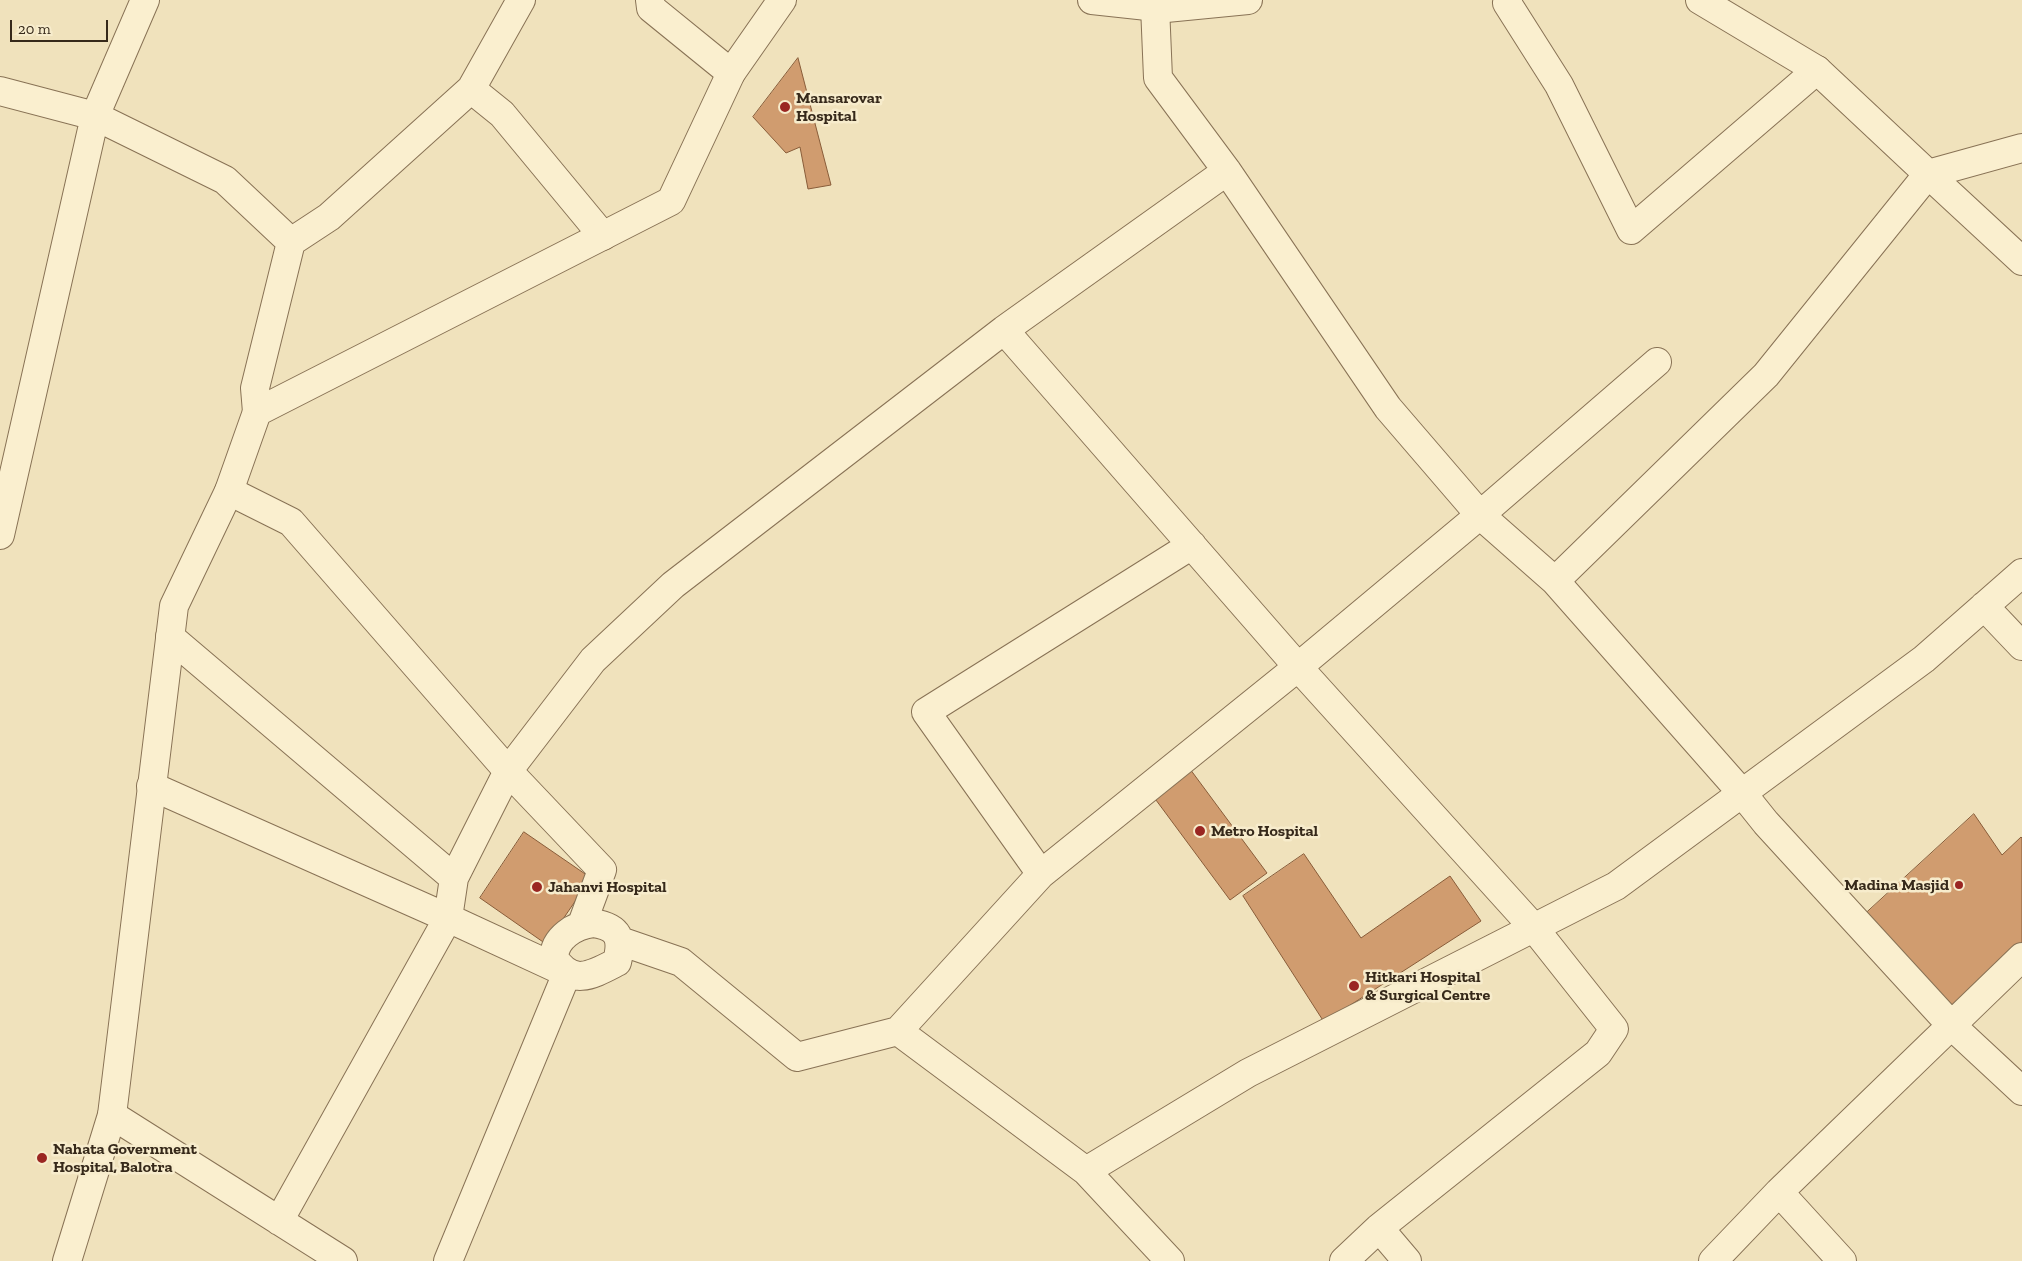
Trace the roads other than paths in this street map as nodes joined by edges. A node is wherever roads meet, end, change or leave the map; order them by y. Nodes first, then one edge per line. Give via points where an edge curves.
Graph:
1 (145, 0) edge
2 (521, 0) edge
3 (650, 0) edge
4 (782, 0) edge
5 (1092, 0) edge
6 (1248, 0) edge
7 (1508, 0) edge
8 (1700, 0) edge
9 (1155, 6) junction
10 (1816, 70) junction
11 (731, 73) junction
12 (471, 89) junction
13 (0, 90) edge
14 (95, 116) junction
15 (2022, 148) edge
16 (1227, 171) junction
17 (1928, 174) junction
18 (603, 236) junction
19 (291, 242) junction
20 (2022, 261) edge
21 (1004, 330) junction
22 (1657, 362) dead end
23 (257, 412) junction
24 (229, 491) junction
25 (1480, 515) junction
26 (0, 535) edge
27 (1192, 545) junction
28 (2022, 572) edge
29 (1555, 581) junction
30 (1984, 606) junction
31 (170, 637) junction
32 (2022, 646) edge
33 (1298, 667) junction
34 (508, 771) junction
35 (151, 786) junction
36 (1742, 793) junction
37 (1041, 874) junction
38 (454, 878) junction
39 (448, 918) junction
40 (582, 924) junction
41 (1534, 928) junction
42 (620, 941) junction
43 (2022, 957) edge
44 (567, 973) junction
45 (1952, 1026) junction
46 (898, 1031) junction
47 (2022, 1091) edge
48 (112, 1115) junction
49 (1086, 1170) junction
50 (1778, 1192) junction
51 (278, 1221) junction
52 (1379, 1228) junction
53 (67, 1261) edge
54 (343, 1261) edge
55 (448, 1261) edge
56 (1170, 1261) edge
57 (1344, 1261) edge
58 (1407, 1261) edge
59 (1713, 1261) edge
60 (1842, 1261) edge

1 - 14 street
2 - 12 street
3 - 11 street via 651,8
4 - 11 street
5 - 9 street
6 - 9 street via 1166,8
7 - 10 street via 1559,85 1630,230
8 - 10 street
9 - 16 street via 1158,78
10 - 17 street
11 - 18 street via 671,201
12 - 18 street via 502,114
12 - 19 street via 329,217
13 - 14 street
14 - 19 street via 225,180
14 - 26 street
15 - 17 street
16 - 21 street
16 - 25 street via 1388,408
17 - 20 street
17 - 29 street via 1766,374
18 - 23 street
19 - 23 street via 255,388
21 - 27 street
21 - 34 street via 673,585 593,660
22 - 25 street
23 - 24 street
24 - 31 street via 174,606
24 - 34 street via 291,522
25 - 29 street
25 - 33 street
27 - 33 street
27 - 37 street via 926,712
28 - 30 street
29 - 36 street
30 - 32 street
30 - 36 street via 1924,659
31 - 35 street
31 - 38 street
33 - 37 street
33 - 41 street
34 - 38 street
34 - 40 street via 602,870
35 - 39 street
35 - 48 street
36 - 41 street via 1616,886
36 - 45 street
37 - 46 street
38 - 39 street
39 - 44 street
39 - 51 street
40 - 42 street via 602,924 615,930
40 - 44 street via 564,935 554,952 554,958
41 - 49 street via 1248,1074
41 - 52 street via 1614,1029 1598,1053
42 - 44 street via 617,962 586,976
42 - 46 street via 681,962 797,1057
43 - 45 street
44 - 55 street
45 - 47 street
45 - 50 street
46 - 49 street
48 - 51 street
48 - 53 street
49 - 56 street
50 - 59 street
50 - 60 street
51 - 54 street
52 - 57 street
52 - 58 street

